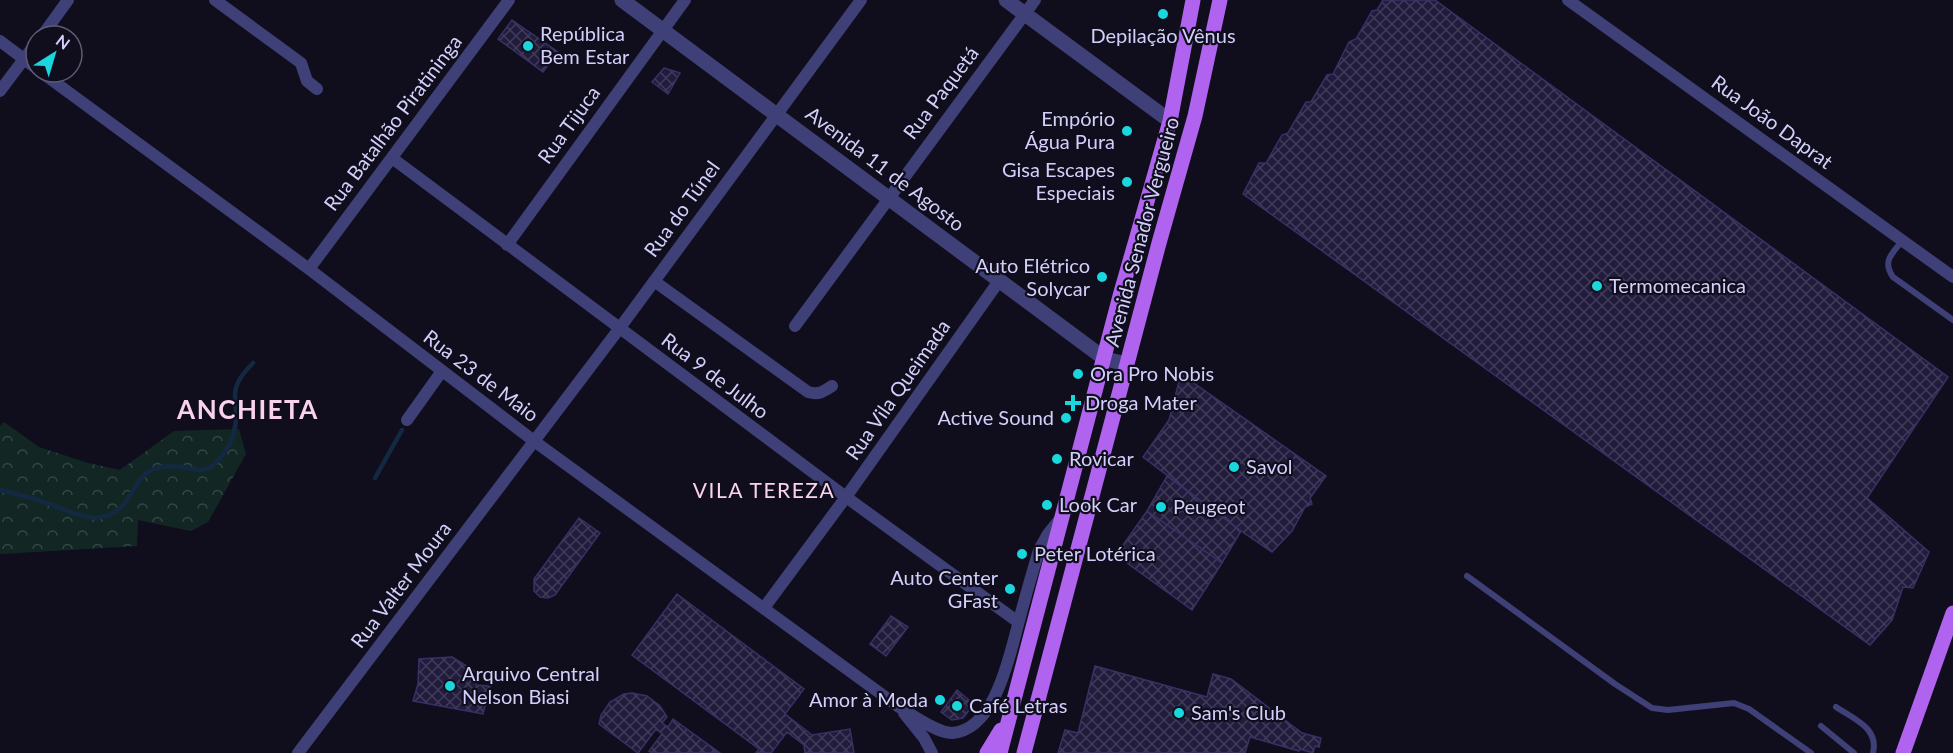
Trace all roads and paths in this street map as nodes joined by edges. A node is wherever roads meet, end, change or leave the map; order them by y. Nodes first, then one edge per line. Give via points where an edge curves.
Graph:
1 (68, 0) edge
2 (215, 0) edge
3 (509, 0) edge
4 (622, 0) edge
5 (685, 0) edge
6 (861, 0) edge
7 (1006, 0) edge
8 (1035, 0) edge
9 (1193, 0) edge
10 (1220, 0) edge
11 (1568, 0) edge
12 (1025, 14) junction
13 (51, 24) edge
14 (663, 29) junction
15 (0, 42) edge
16 (24, 59) joint
17 (57, 84) edge
18 (317, 89) dead end
19 (0, 92) edge
20 (777, 114) junction
21 (1170, 121) junction
22 (392, 158) junction
23 (888, 198) junction
24 (1902, 240) junction
25 (507, 245) junction
26 (309, 269) junction
27 (1953, 276) edge
28 (654, 280) junction
29 (999, 281) junction
30 (1953, 320) edge
31 (795, 326) dead end
32 (619, 329) junction
33 (1105, 359) junction
34 (1127, 364) junction
35 (442, 371) junction
36 (832, 386) dead end
37 (407, 420) dead end
38 (534, 441) junction
39 (846, 497) junction
40 (1064, 514) junction
41 (1467, 576) dead end
42 (764, 608) junction
43 (1953, 614) edge
44 (1018, 622) junction
45 (1836, 706) dead end
46 (899, 707) junction
47 (1009, 714) junction
48 (1821, 726) dead end
49 (298, 753) edge
50 (932, 753) edge
51 (987, 753) edge
52 (1000, 753) edge
53 (1024, 753) edge
54 (1811, 753) edge
55 (1854, 753) edge
56 (1873, 753) edge
57 (1903, 753) edge

1 - 13 street
2 - 18 street via 301,63 307,81
3 - 22 street, Rua Batalhão Piratininga
4 - 14 street, Avenida 11 de Agosto
5 - 14 street, Rua Tijuca
6 - 20 street, Rua do Túnel
7 - 12 street
8 - 12 street, Rua Paquetá
9 - 21 main road, Avenida Senador Vergueiro
10 - 34 main road, Avenida Senador Vergueiro via 1195,117
11 - 24 street, Rua João Daprat
12 - 21 street
12 - 23 street, Rua Paquetá
14 - 20 street, Avenida 11 de Agosto
14 - 25 street, Rua Tijuca
15 - 16 street
16 - 19 street
17 - 26 street, Rua 23 de Maio
20 - 23 street, Avenida 11 de Agosto
20 - 28 street, Rua do Túnel
21 - 33 main road, Avenida Senador Vergueiro
22 - 25 street, Rua 9 de Julho
22 - 26 street, Rua Batalhão Piratininga
23 - 29 street, Avenida 11 de Agosto
23 - 31 street, Rua Paquetá
24 - 27 street, Rua João Daprat
24 - 30 lane via 1888,261 1893,277
25 - 32 street, Rua 9 de Julho
26 - 35 street, Rua 23 de Maio
28 - 32 street, Rua do Túnel
28 - 36 street via 808,392 822,393
29 - 33 street, Avenida 11 de Agosto
29 - 39 street, Rua Vila Queimada
32 - 38 street, Rua do Túnel
32 - 39 street, Rua 9 de Julho
33 - 34 street, Avenida 11 de Agosto
33 - 40 main road, Avenida Senador Vergueiro
34 - 53 main road, Avenida Senador Vergueiro
35 - 37 street
35 - 38 street, Rua 23 de Maio
38 - 42 street, Rua 23 de Maio
38 - 49 street, Rua Valter Moura
39 - 42 street, Rua Vila Queimada
39 - 44 street, Rua 9 de Julho
40 - 44 street via 1039,550
40 - 47 main road, Avenida Senador Vergueiro
41 - 54 lane via 1652,708 1734,703 1749,709
42 - 46 street, Rua 23 de Maio
43 - 57 main road
44 - 46 street, Rua 23 de Maio via 995,697 975,722 949,733
45 - 56 lane via 1872,734 1876,741
46 - 50 street, Rua 23 de Maio
47 - 51 main road
47 - 52 main road, Avenida Senador Vergueiro
48 - 55 lane

